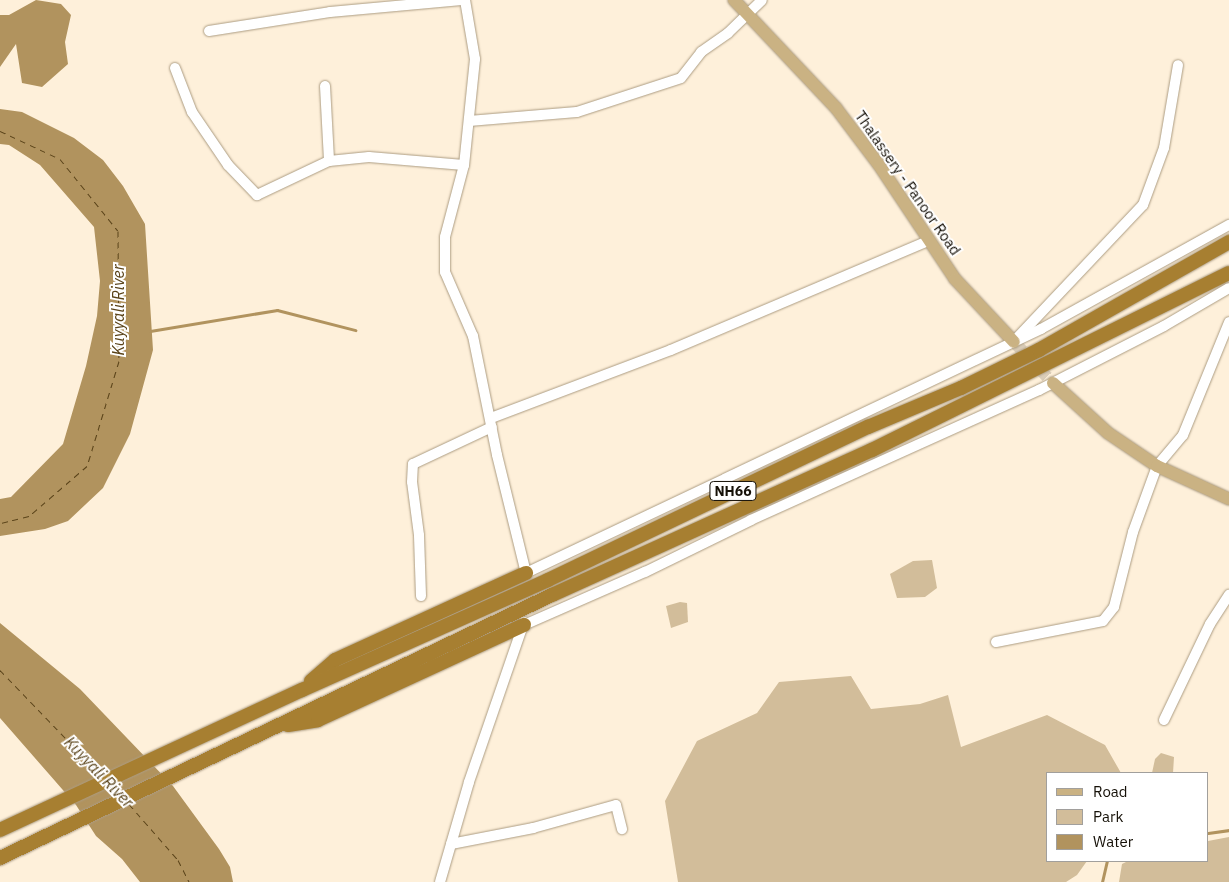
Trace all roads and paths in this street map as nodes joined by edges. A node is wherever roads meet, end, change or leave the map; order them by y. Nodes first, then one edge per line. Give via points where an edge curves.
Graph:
1 (461, 0) edge
2 (465, 0) edge
3 (734, 0) edge
4 (762, 0) edge
5 (748, 15) junction
6 (209, 31) dead end
7 (1178, 65) dead end
8 (175, 68) dead end
9 (325, 86) dead end
10 (469, 121) junction
11 (329, 161) junction
12 (464, 165) junction
13 (1229, 225) edge
14 (928, 241) junction
15 (1229, 242) edge
16 (1229, 273) edge
17 (1229, 288) edge
18 (1229, 322) edge
19 (1014, 342) junction
20 (1053, 382) junction
21 (492, 422) junction
22 (1157, 466) junction
23 (1229, 498) edge
24 (526, 573) junction
25 (1229, 595) edge
26 (422, 596) dead end
27 (524, 622) junction
28 (996, 642) dead end
29 (302, 690) junction
30 (1164, 720) dead end
31 (271, 728) junction
32 (622, 829) dead end
33 (0, 830) edge
34 (451, 844) junction
35 (0, 858) edge
36 (440, 882) edge

1 - 6 street via 330,12
2 - 10 street via 476,59
3 - 5 main road, Thalassery - Panoor Road
4 - 5 street
5 - 10 street via 701,52 681,78 577,112
5 - 14 main road, Thalassery - Panoor Road via 836,108 879,165
7 - 19 street via 1164,148 1143,205
8 - 11 street via 192,112 228,165 257,195
9 - 11 street
10 - 12 street
11 - 12 street via 369,157
12 - 21 street via 445,237 445,272 473,336
13 - 19 street
14 - 19 main road, Thalassery - Panoor Road via 955,279
14 - 21 street
15 - 29 highway, NH66 via 1039,350 961,388 868,426 548,580
16 - 31 highway, NH66 via 872,450 552,595
17 - 20 street via 1164,326
18 - 22 street via 1183,435
19 - 24 street
20 - 22 main road via 1108,433
20 - 27 street via 645,572
21 - 24 street
21 - 26 street via 413,464
22 - 23 main road
22 - 28 street via 1133,532 1114,607 1103,621
24 - 29 highway via 335,660
25 - 30 street via 1210,624
27 - 31 highway via 318,720
27 - 34 street
29 - 33 highway, NH66
31 - 35 highway, NH66
32 - 34 street via 616,805 533,828
34 - 36 street

